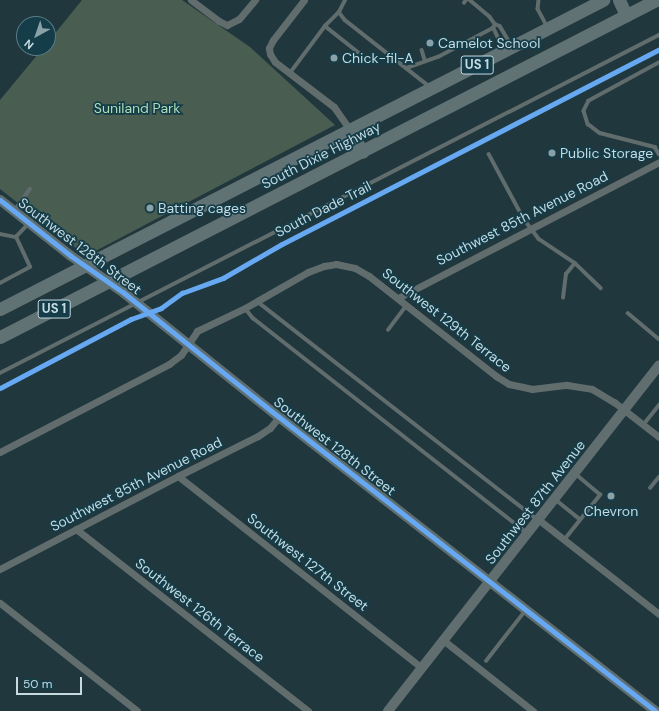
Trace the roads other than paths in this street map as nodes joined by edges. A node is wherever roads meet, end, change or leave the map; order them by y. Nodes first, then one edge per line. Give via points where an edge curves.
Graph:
1 (190, 0) edge
2 (254, 0) edge
3 (304, 0) edge
4 (345, 0) edge
5 (470, 0) edge
6 (539, 0) edge
7 (603, 0) edge
8 (619, 0) edge
9 (656, 0) edge
10 (339, 12) junction
11 (626, 15) junction
12 (495, 24) junction
13 (325, 26) junction
14 (493, 28) junction
15 (548, 29) junction
16 (659, 35) edge
17 (508, 49) junction
18 (422, 50) dead end
19 (358, 52) dead end
20 (426, 60) junction
21 (659, 63) edge
22 (407, 68) junction
23 (290, 73) junction
24 (432, 88) junction
25 (350, 130) junction
26 (362, 152) junction
27 (489, 154) dead end
28 (659, 154) edge
29 (659, 162) edge
30 (30, 190) dead end
31 (2, 205) edge
32 (14, 212) junction
33 (28, 224) junction
34 (532, 228) junction
35 (1, 234) edge
36 (16, 237) junction
37 (574, 263) junction
38 (85, 265) junction
39 (108, 281) junction
40 (0, 283) edge
41 (601, 288) dead end
42 (398, 298) junction
43 (563, 298) dead end
44 (257, 301) junction
45 (136, 302) junction
46 (406, 305) junction
47 (245, 308) junction
48 (0, 309) edge
49 (628, 312) dead end
50 (388, 330) dead end
51 (0, 337) edge
52 (659, 339) edge
53 (188, 344) junction
54 (656, 371) edge
55 (0, 373) edge
56 (659, 405) edge
57 (624, 409) junction
58 (279, 417) junction
59 (643, 425) junction
60 (659, 437) edge
61 (0, 452) edge
62 (575, 474) junction
63 (178, 476) junction
64 (659, 477) edge
65 (650, 488) dead end
66 (555, 499) junction
67 (580, 519) junction
68 (539, 520) junction
69 (76, 529) junction
70 (528, 534) junction
71 (564, 540) junction
72 (0, 569) edge
73 (490, 583) junction
74 (0, 603) edge
75 (526, 610) junction
76 (659, 614) edge
77 (443, 640) junction
78 (486, 661) dead end
79 (422, 668) junction
80 (137, 711) edge
81 (308, 711) edge
82 (388, 711) edge
83 (533, 711) edge
84 (655, 711) edge

1 - 2 street via 218,21 228,25 239,19
3 - 23 street via 272,40 269,51 275,62
4 - 10 lane
5 - 12 lane
6 - 15 lane via 538,9
7 - 15 highway, South Dixie Highway / US 1 via 585,6
8 - 11 highway
9 - 11 highway, South Dixie Highway / US 1
10 - 13 lane
10 - 22 lane via 345,20
11 - 26 highway, South Dixie Highway / US 1
12 - 14 lane
12 - 17 lane via 500,26
13 - 19 lane
13 - 23 lane
14 - 17 lane
14 - 20 lane via 438,57
15 - 17 highway, South Dixie Highway / US 1
16 - 45 lane
17 - 24 highway, South Dixie Highway / US 1
18 - 20 lane
20 - 22 lane
21 - 28 lane via 589,101 584,110 588,124 600,133 655,147
22 - 24 lane
23 - 25 street via 334,108
24 - 25 highway, South Dixie Highway / US 1
25 - 26 highway
25 - 38 highway, South Dixie Highway / US 1
26 - 39 highway, South Dixie Highway / US 1
27 - 34 lane via 524,219
29 - 34 street, Southwest 85th Avenue Road
30 - 32 lane
31 - 32 street, Southwest 128th Street
32 - 33 street, Southwest 128th Street
33 - 36 lane
33 - 38 street, Southwest 128th Street
34 - 37 lane via 541,241
34 - 42 street, Southwest 85th Avenue Road
35 - 36 lane
36 - 40 lane via 30,266
37 - 41 lane
37 - 43 lane via 566,274
38 - 39 street, Southwest 128th Street
38 - 48 highway, South Dixie Highway / US 1
39 - 45 street, Southwest 128th Street
39 - 51 highway, South Dixie Highway / US 1
42 - 44 street, Southwest 129th Terrace via 369,276 348,266 336,264 324,266
42 - 46 street, Southwest 129th Terrace
44 - 47 street
44 - 68 lane
45 - 53 street, Southwest 128th Street
45 - 55 lane
46 - 50 lane
46 - 57 street, Southwest 129th Terrace via 509,384 532,389 567,385 587,387
47 - 53 street via 196,331
47 - 70 lane via 253,318
49 - 52 lane
53 - 58 street, Southwest 128th Street
53 - 61 street via 181,355 169,364
54 - 57 street, Southwest 87th Avenue
56 - 59 lane
57 - 59 street, Southwest 129th Terrace
57 - 62 street, Southwest 87th Avenue
58 - 63 street, Southwest 85th Avenue Road via 271,427 258,436
58 - 73 street, Southwest 128th Street
59 - 60 street, Southwest 129th Terrace
62 - 66 street, Southwest 87th Avenue
62 - 67 lane via 600,495
63 - 69 street, Southwest 85th Avenue Road
63 - 79 street, Southwest 127th Street
64 - 65 lane
66 - 67 lane
66 - 68 street, Southwest 87th Avenue
67 - 71 lane
68 - 70 street, Southwest 87th Avenue
68 - 71 street
69 - 72 street, Southwest 85th Avenue Road
69 - 81 street, Southwest 126th Terrace
70 - 73 street, Southwest 87th Avenue
71 - 76 street
73 - 75 street, Southwest 128th Street
73 - 77 street, Southwest 87th Avenue
74 - 80 street
75 - 78 lane
75 - 84 street, Southwest 128th Street
77 - 79 street, Southwest 87th Avenue
77 - 83 street
79 - 82 street, Southwest 87th Avenue

